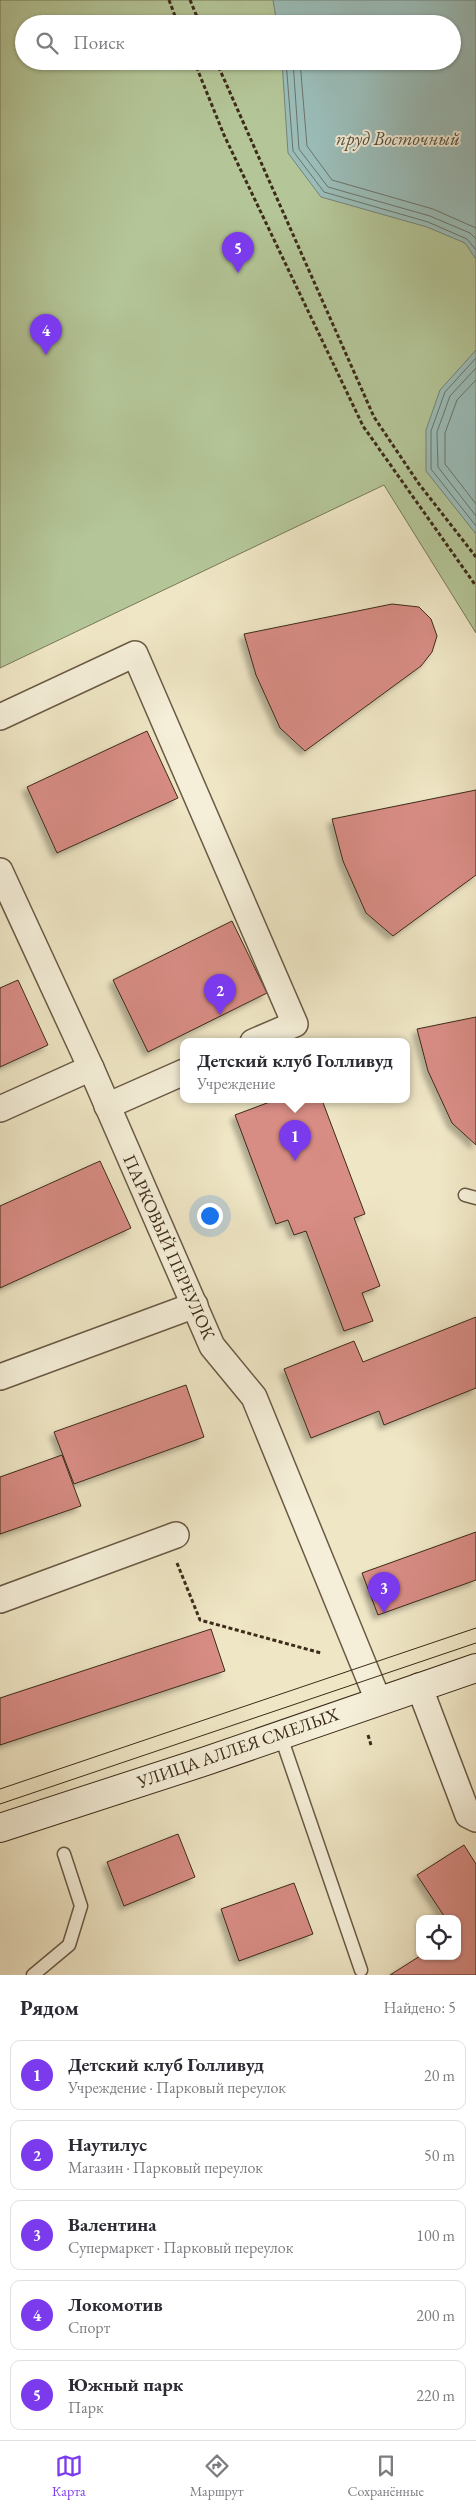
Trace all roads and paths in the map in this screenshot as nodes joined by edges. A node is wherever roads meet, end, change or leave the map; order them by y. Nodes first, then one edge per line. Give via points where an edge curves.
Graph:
1 (169, 0) edge
2 (190, 0) edge
3 (175, 15) edge
4 (196, 15) edge
5 (198, 70) edge
6 (220, 70) edge
7 (476, 557) edge
8 (476, 586) edge
9 (0, 717) edge
10 (2, 880) edge
11 (262, 1038) edge
12 (90, 1068) junction
13 (180, 1074) edge
14 (107, 1106) junction
15 (0, 1109) edge
16 (195, 1306) junction
17 (0, 1377) edge
18 (172, 1537) joint
19 (0, 1600) edge
20 (321, 1653) dead end
21 (476, 1668) edge
22 (419, 1686) junction
23 (378, 1700) junction
24 (280, 1734) junction
25 (476, 1819) edge
26 (0, 1828) edge
27 (64, 1854) dead end
28 (361, 1970) dead end
29 (33, 1975) edge

1 - 3 path
2 - 4 path
5 - 8 path via 224,135 363,426
6 - 7 path via 374,417 419,484
9 - 11 street via 135,654 294,1024
10 - 12 street, ПАРКОВЫЙ ПЕРЕУЛОК
12 - 14 street, ПАРКОВЫЙ ПЕРЕУЛОК
12 - 15 street
13 - 14 street
14 - 16 street, ПАРКОВЫЙ ПЕРЕУЛОК
16 - 17 street
16 - 23 street, ПАРКОВЫЙ ПЕРЕУЛОК via 212,1346 254,1397
18 - 19 street
18 - 20 path via 200,1620
21 - 22 main road, УЛИЦА АЛЛЕЯ СМЕЛЫХ
22 - 23 main road, УЛИЦА АЛЛЕЯ СМЕЛЫХ
22 - 25 street via 468,1815
23 - 24 main road, УЛИЦА АЛЛЕЯ СМЕЛЫХ
24 - 26 main road, УЛИЦА АЛЛЕЯ СМЕЛЫХ
24 - 28 lane
27 - 29 lane via 81,1906 69,1945

